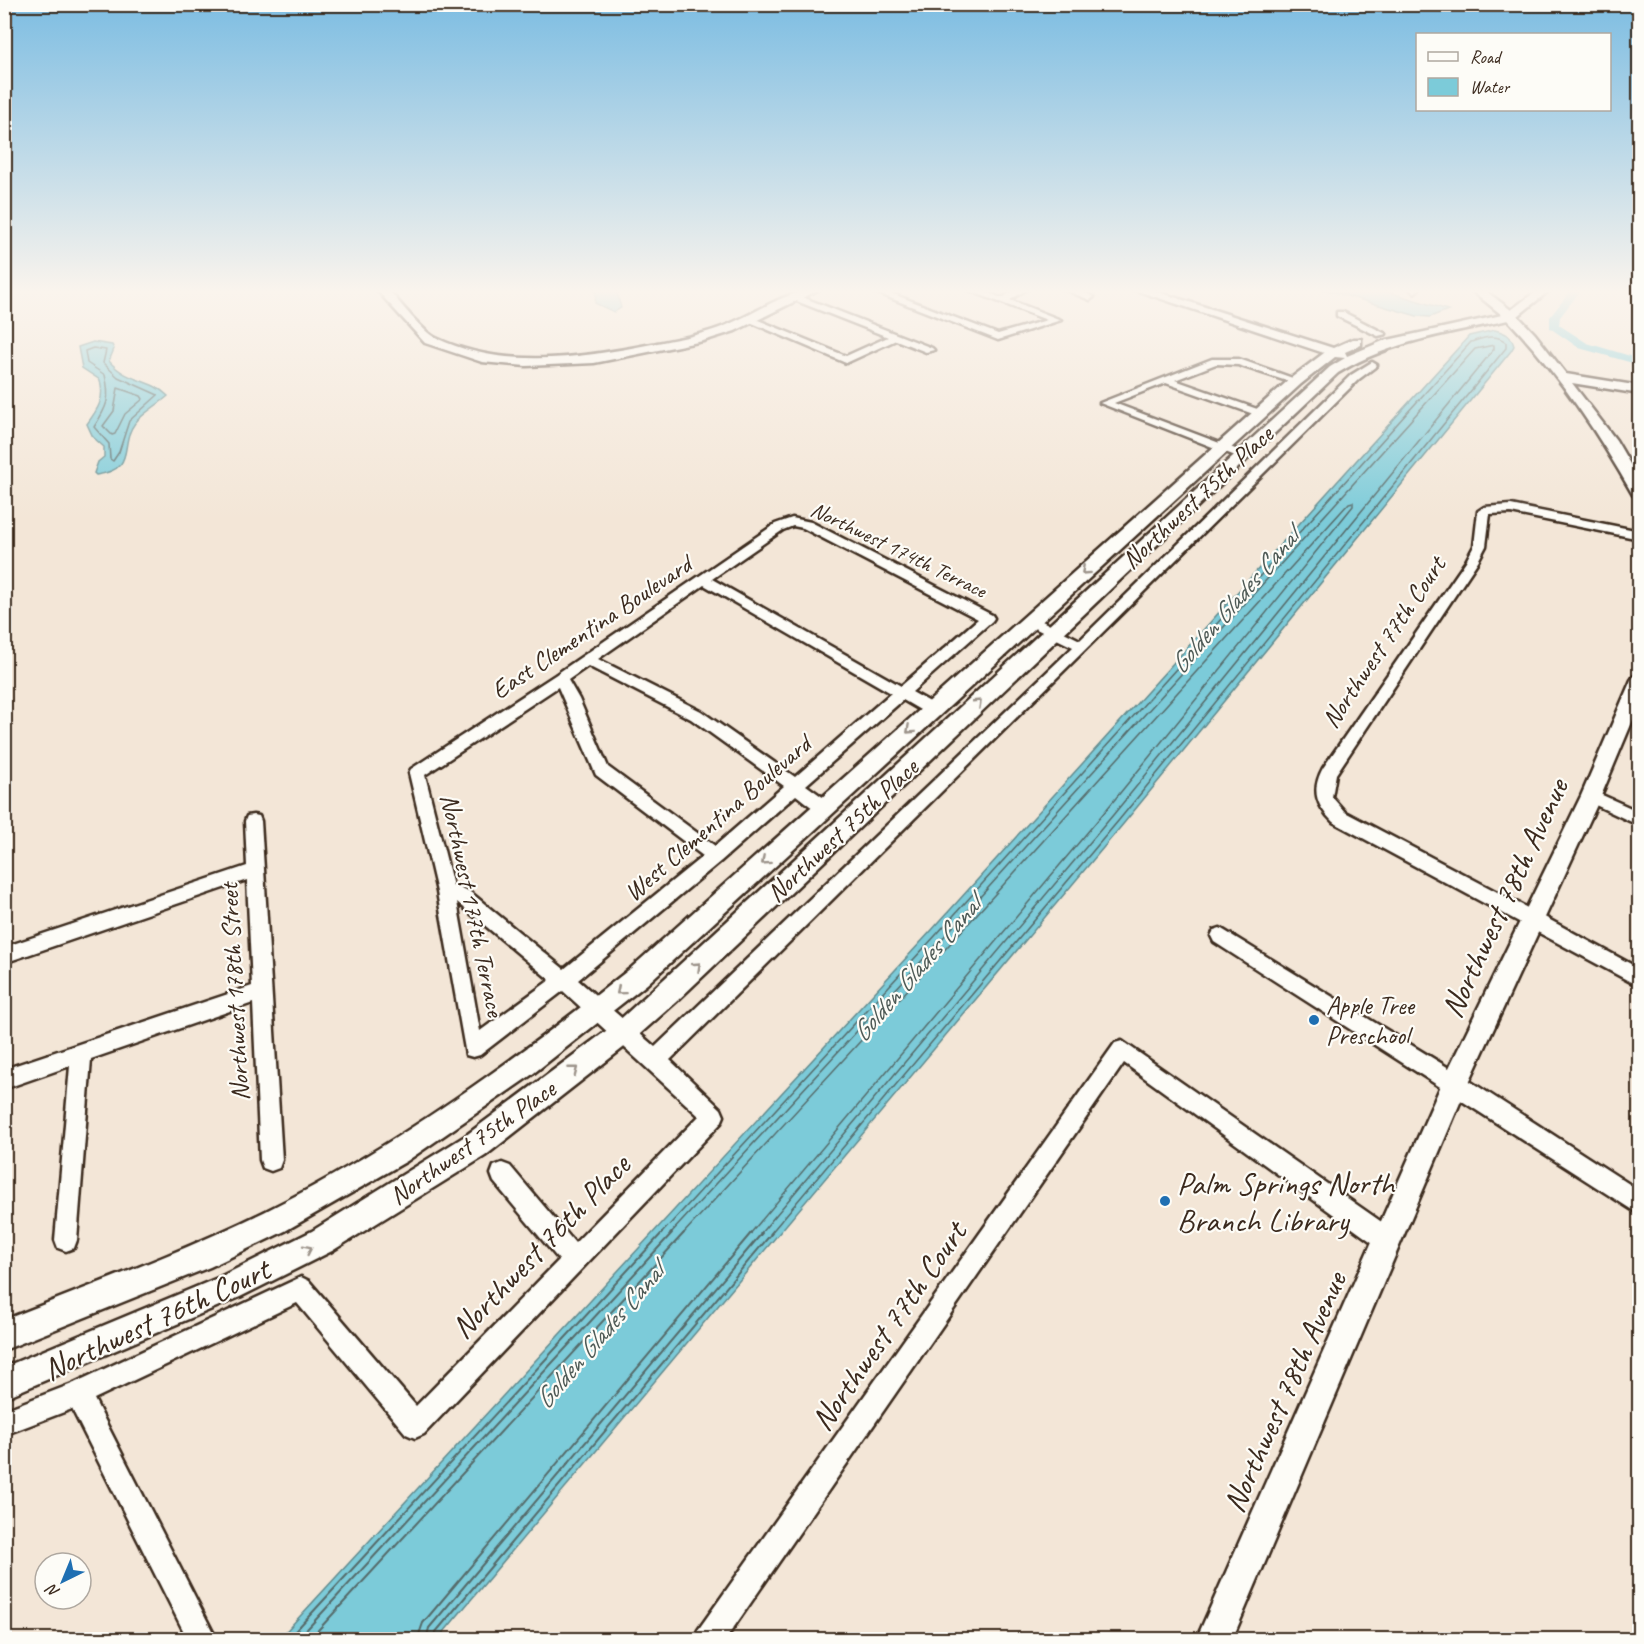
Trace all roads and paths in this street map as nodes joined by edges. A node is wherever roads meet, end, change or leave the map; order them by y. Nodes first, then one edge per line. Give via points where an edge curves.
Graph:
1 (1203, 366) edge
2 (1245, 366) edge
3 (1325, 366) edge
4 (1332, 366) edge
5 (1348, 366) edge
6 (1371, 366) edge
7 (1555, 366) edge
8 (1355, 377) junction
9 (1562, 377) junction
10 (1167, 380) junction
11 (1296, 381) junction
12 (1640, 390) edge
13 (1260, 413) junction
14 (1232, 451) junction
15 (1640, 495) edge
16 (792, 522) joint
17 (1640, 535) edge
18 (702, 579) junction
19 (987, 618) joint
20 (1031, 621) junction
21 (1053, 632) junction
22 (1082, 646) junction
23 (588, 660) junction
24 (560, 679) junction
25 (1640, 680) edge
26 (903, 693) junction
27 (932, 710) junction
28 (926, 751) junction
29 (417, 772) joint
30 (794, 786) junction
31 (1591, 796) junction
32 (825, 807) junction
33 (1640, 820) edge
34 (253, 821) dead end
35 (715, 856) junction
36 (256, 870) junction
37 (446, 892) junction
38 (1533, 919) junction
39 (1220, 936) dead end
40 (4, 955) edge
41 (1640, 979) edge
42 (564, 980) junction
43 (262, 991) junction
44 (597, 1010) junction
45 (623, 1033) junction
46 (473, 1048) joint
47 (81, 1054) junction
48 (657, 1059) junction
49 (4, 1079) edge
50 (1455, 1083) junction
51 (271, 1160) dead end
52 (502, 1174) dead end
53 (1640, 1204) edge
54 (66, 1240) dead end
55 (1388, 1240) junction
56 (575, 1261) junction
57 (301, 1289) joint
58 (4, 1335) edge
59 (4, 1383) edge
60 (78, 1394) junction
61 (4, 1423) edge
62 (204, 1639) edge
63 (708, 1640) edge
64 (1214, 1640) edge

1 - 10 street
2 - 11 street
3 - 11 street, Northwest 75th Place
4 - 14 street, Northwest 75th Place
5 - 8 street
6 - 8 street
7 - 9 street
8 - 22 street
9 - 12 street
9 - 15 street via 1609,440
10 - 13 street
10 - 14 street via 1105,403
11 - 13 street, Northwest 75th Place
13 - 14 street, Northwest 75th Place
14 -> 20 street, Northwest 75th Place
14 - 21 street, Northwest 75th Place
16 - 18 street, East Clementina Boulevard
16 - 19 street, Northwest 174th Terrace via 807,525
17 - 38 street, Northwest 77th Court via 1511,509 1484,511 1480,546 1472,561 1329,772 1322,790 1324,803 1339,818
18 - 23 street, East Clementina Boulevard
18 - 26 street
19 - 26 street, West Clementina Boulevard
20 - 21 street
20 - 27 street, Northwest 75th Place
21 - 22 street
28 -> 21 street, Northwest 75th Place
22 - 48 street
23 - 24 street, East Clementina Boulevard
23 - 30 street via 696,715
24 - 29 street, East Clementina Boulevard
24 - 35 street via 602,771
25 - 31 street, Northwest 78th Avenue
26 - 27 street
26 - 30 street, West Clementina Boulevard
27 - 28 street via 939,721
27 -> 32 street, Northwest 75th Place
45 -> 28 street, Northwest 75th Place
29 - 37 street, Northwest 177th Terrace
30 - 32 street
30 - 35 street, West Clementina Boulevard
31 - 33 street
31 - 38 street, Northwest 78th Avenue
32 -> 44 street, Northwest 75th Place
34 - 36 street, Northwest 178th Street
35 - 42 street, West Clementina Boulevard
36 - 40 street
36 - 43 street, Northwest 178th Street
37 - 42 street via 463,896
37 - 46 street, Northwest 177th Terrace
38 - 41 street
38 - 50 street, Northwest 78th Avenue
39 - 50 street
42 - 44 street
42 - 46 street, West Clementina Boulevard
43 - 47 street
43 - 51 street, Northwest 178th Street
44 - 45 street
44 - 58 street, Northwest 75th Place via 457,1114 312,1202 226,1244
45 - 48 street
59 -> 45 street, Northwest 75th Place via 230,1287 322,1241 475,1146
47 - 49 street
47 - 54 street
48 - 56 street, Northwest 76th Place via 714,1116
50 - 53 street
50 - 55 street, Northwest 78th Avenue
52 - 56 street
55 - 63 street, Northwest 77th Court via 1122,1050
55 - 64 street, Northwest 78th Avenue
56 - 57 street, Northwest 76th Place via 415,1425
57 - 60 street, Northwest 76th Court
60 - 61 street, Northwest 76th Court
60 - 62 street

